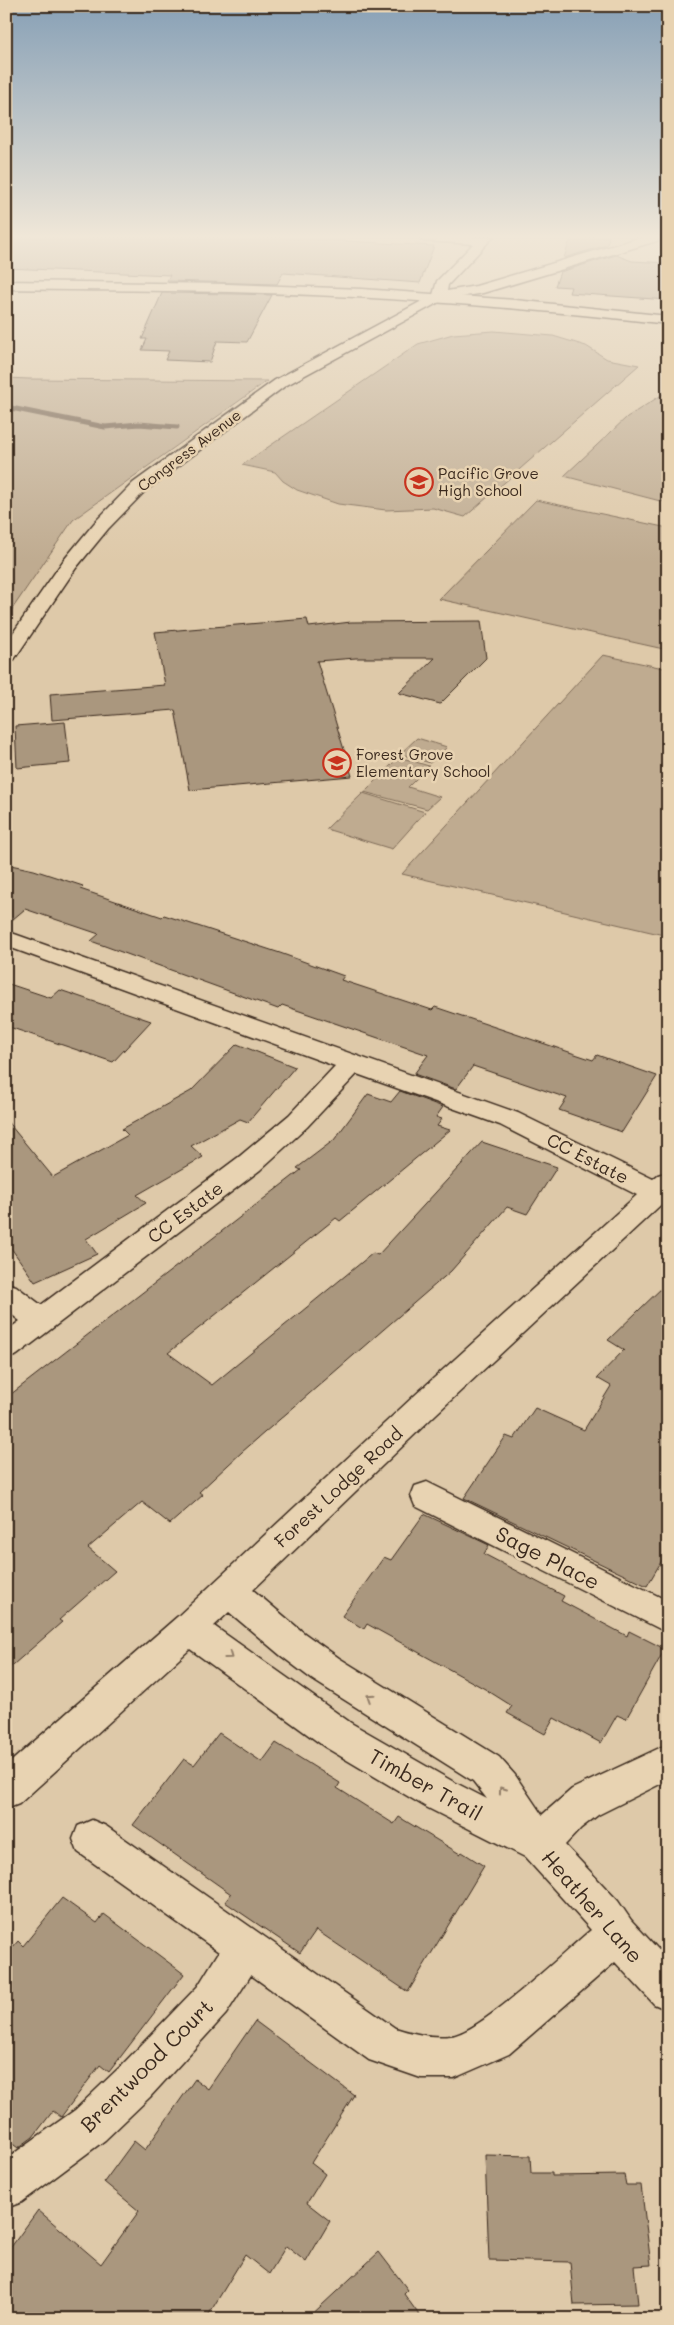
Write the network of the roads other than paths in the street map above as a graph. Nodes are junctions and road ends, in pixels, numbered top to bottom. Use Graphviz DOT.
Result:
graph roads {
  1 [pos="349,346"];
  2 [pos="6,658"];
  3 [pos="6,938"];
  4 [pos="352,1063"];
  5 [pos="661,1187"];
  6 [pos="6,1294"];
  7 [pos="41,1321"];
  8 [pos="6,1347"];
  9 [pos="427,1496"];
  10 [pos="228,1590"];
  11 [pos="668,1618"];
  12 [pos="189,1628"];
  13 [pos="668,1761"];
  14 [pos="6,1791"];
  15 [pos="92,1839"];
  16 [pos="539,1845"];
  17 [pos="617,1934"];
  18 [pos="246,1946"];
  19 [pos="668,1990"];
  20 [pos="6,2186"];
  1 -- 2 [label="street, Congress Avenue"];
  3 -- 4 [label="street, CC Estate"];
  4 -- 5 [label="street, CC Estate"];
  4 -- 7 [label="street, CC Estate"];
  5 -- 10 [label="street, Forest Lodge Road"];
  6 -- 7 [label="street"];
  7 -- 8 [label="street, CC Estate"];
  9 -- 11 [label="street, Sage Place"];
  10 -- 12 [label="street, Forest Lodge Road"];
  16 -- 10 [label="street, one-way"];
  12 -- 14 [label="street, Forest Lodge Road"];
  12 -- 16 [label="street, Timber Trail, one-way"];
  13 -- 16 [label="street"];
  15 -- 18 [label="street"];
  16 -- 17 [label="street, Heather Lane"];
  17 -- 18 [label="street"];
  17 -- 19 [label="street, Heather Lane"];
  18 -- 20 [label="street, Brentwood Court"];
}
